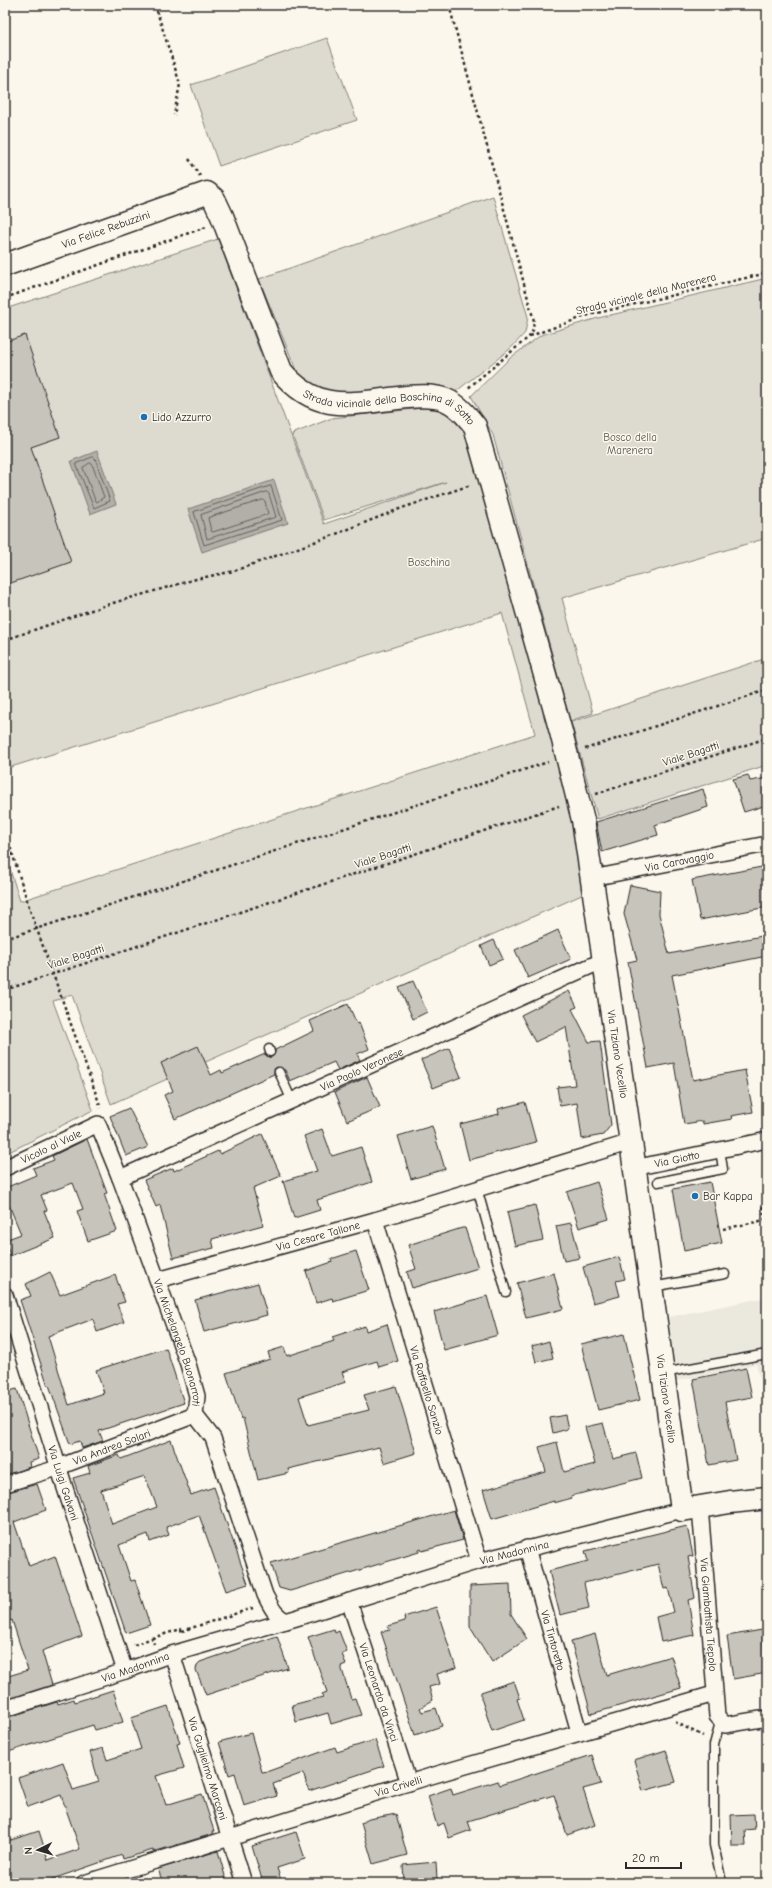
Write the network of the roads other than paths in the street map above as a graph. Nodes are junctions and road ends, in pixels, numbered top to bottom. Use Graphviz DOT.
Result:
graph roads {
  1 [pos="207,194"];
  2 [pos="5,265"];
  3 [pos="567,756"];
  4 [pos="767,844"];
  5 [pos="592,878"];
  6 [pos="604,960"];
  7 [pos="279,1072"];
  8 [pos="292,1101"];
  9 [pos="99,1117"];
  10 [pos="767,1140"];
  11 [pos="631,1142"];
  12 [pos="720,1150"];
  13 [pos="5,1168"];
  14 [pos="634,1168"];
  15 [pos="120,1178"];
  16 [pos="658,1182"];
  17 [pos="477,1188"];
  18 [pos="375,1220"];
  19 [pos="725,1274"];
  20 [pos="158,1280"];
  21 [pos="651,1288"];
  22 [pos="506,1292"];
  23 [pos="5,1295"];
  24 [pos="767,1354"];
  25 [pos="663,1373"];
  26 [pos="196,1415"];
  27 [pos="59,1466"];
  28 [pos="5,1484"];
  29 [pos="767,1498"];
  30 [pos="691,1509"];
  31 [pos="527,1548"];
  32 [pos="480,1561"];
  33 [pos="349,1601"];
  34 [pos="272,1610"];
  35 [pos="286,1621"];
  36 [pos="266,1627"];
  37 [pos="172,1654"];
  38 [pos="125,1671"];
  39 [pos="714,1694"];
  40 [pos="5,1709"];
  41 [pos="767,1718"];
  42 [pos="720,1722"];
  43 [pos="579,1732"];
  44 [pos="409,1783"];
  45 [pos="231,1837"];
  46 [pos="84,1883"];
  47 [pos="244,1883"];
  48 [pos="722,1883"];
  1 -- 2 [label="street, Via Felice Rebuzzini"];
  1 -- 3 [label="street, Strada vicinale della Boschina di Sotto"];
  3 -- 5 [label="street, Via Tiziano Vecellio"];
  4 -- 5 [label="street, Via Caravaggio"];
  5 -- 6 [label="street, Via Tiziano Vecellio"];
  6 -- 8 [label="street, Via Paolo Veronese"];
  6 -- 11 [label="street, Via Tiziano Vecellio"];
  7 -- 8 [label="lane"];
  8 -- 15 [label="street, Via Paolo Veronese"];
  9 -- 13 [label="street, Vicolo al Viale"];
  9 -- 15 [label="street, Via Michelangelo Buonarroti"];
  10 -- 12 [label="street, Via Giotto"];
  11 -- 14 [label="street, Via Tiziano Vecellio"];
  11 -- 17 [label="street, Via Cesare Tallone"];
  12 -- 14 [label="street, Via Giotto"];
  12 -- 16 [label="lane, Via Giotto"];
  14 -- 21 [label="street, Via Tiziano Vecellio"];
  15 -- 20 [label="street, Via Michelangelo Buonarroti"];
  17 -- 18 [label="street, Via Cesare Tallone"];
  17 -- 22 [label="lane"];
  18 -- 20 [label="street, Via Cesare Tallone"];
  18 -- 32 [label="street, Via Raffaello Sanzio"];
  19 -- 21 [label="lane"];
  20 -- 26 [label="street, Via Michelangelo Buonarroti"];
  21 -- 25 [label="street, Via Tiziano Vecellio"];
  23 -- 27 [label="street, Via Luigi Galvani"];
  24 -- 25 [label="lane"];
  25 -- 30 [label="street, Via Tiziano Vecellio"];
  26 -- 27 [label="street, Via Andrea Solari"];
  26 -- 34 [label="street, Via Michelangelo Buonarroti"];
  27 -- 28 [label="street, Via Andrea Solari"];
  27 -- 38 [label="street, Via Luigi Galvani"];
  29 -- 30 [label="street, Via Madonnina"];
  30 -- 31 [label="street, Via Madonnina"];
  30 -- 39 [label="street, Via Giambattista Tiepolo"];
  31 -- 32 [label="street, Via Madonnina"];
  31 -- 43 [label="street, Via Tintoretto"];
  32 -- 33 [label="street, Via Madonnina"];
  33 -- 35 [label="street, Via Madonnina"];
  33 -- 44 [label="street, Via Leonardo da Vinci"];
  34 -- 35 [label="street, Via Michelangelo Buonarroti"];
  34 -- 36 [label="street"];
  35 -- 36 [label="street, Via Madonnina"];
  36 -- 37 [label="street, Via Madonnina"];
  37 -- 38 [label="street, Via Madonnina"];
  37 -- 45 [label="street, Via Guglielmo Marconi"];
  38 -- 40 [label="street, Via Madonnina"];
  39 -- 42 [label="street, Via Giambattista Tiepolo"];
  39 -- 43 [label="street, Via Crivelli"];
  41 -- 42 [label="street"];
  42 -- 48 [label="lane"];
  43 -- 44 [label="street, Via Crivelli"];
  44 -- 45 [label="street, Via Crivelli"];
  45 -- 46 [label="street, Via Crivelli"];
  45 -- 47 [label="street, Via Guglielmo Marconi"];
}
